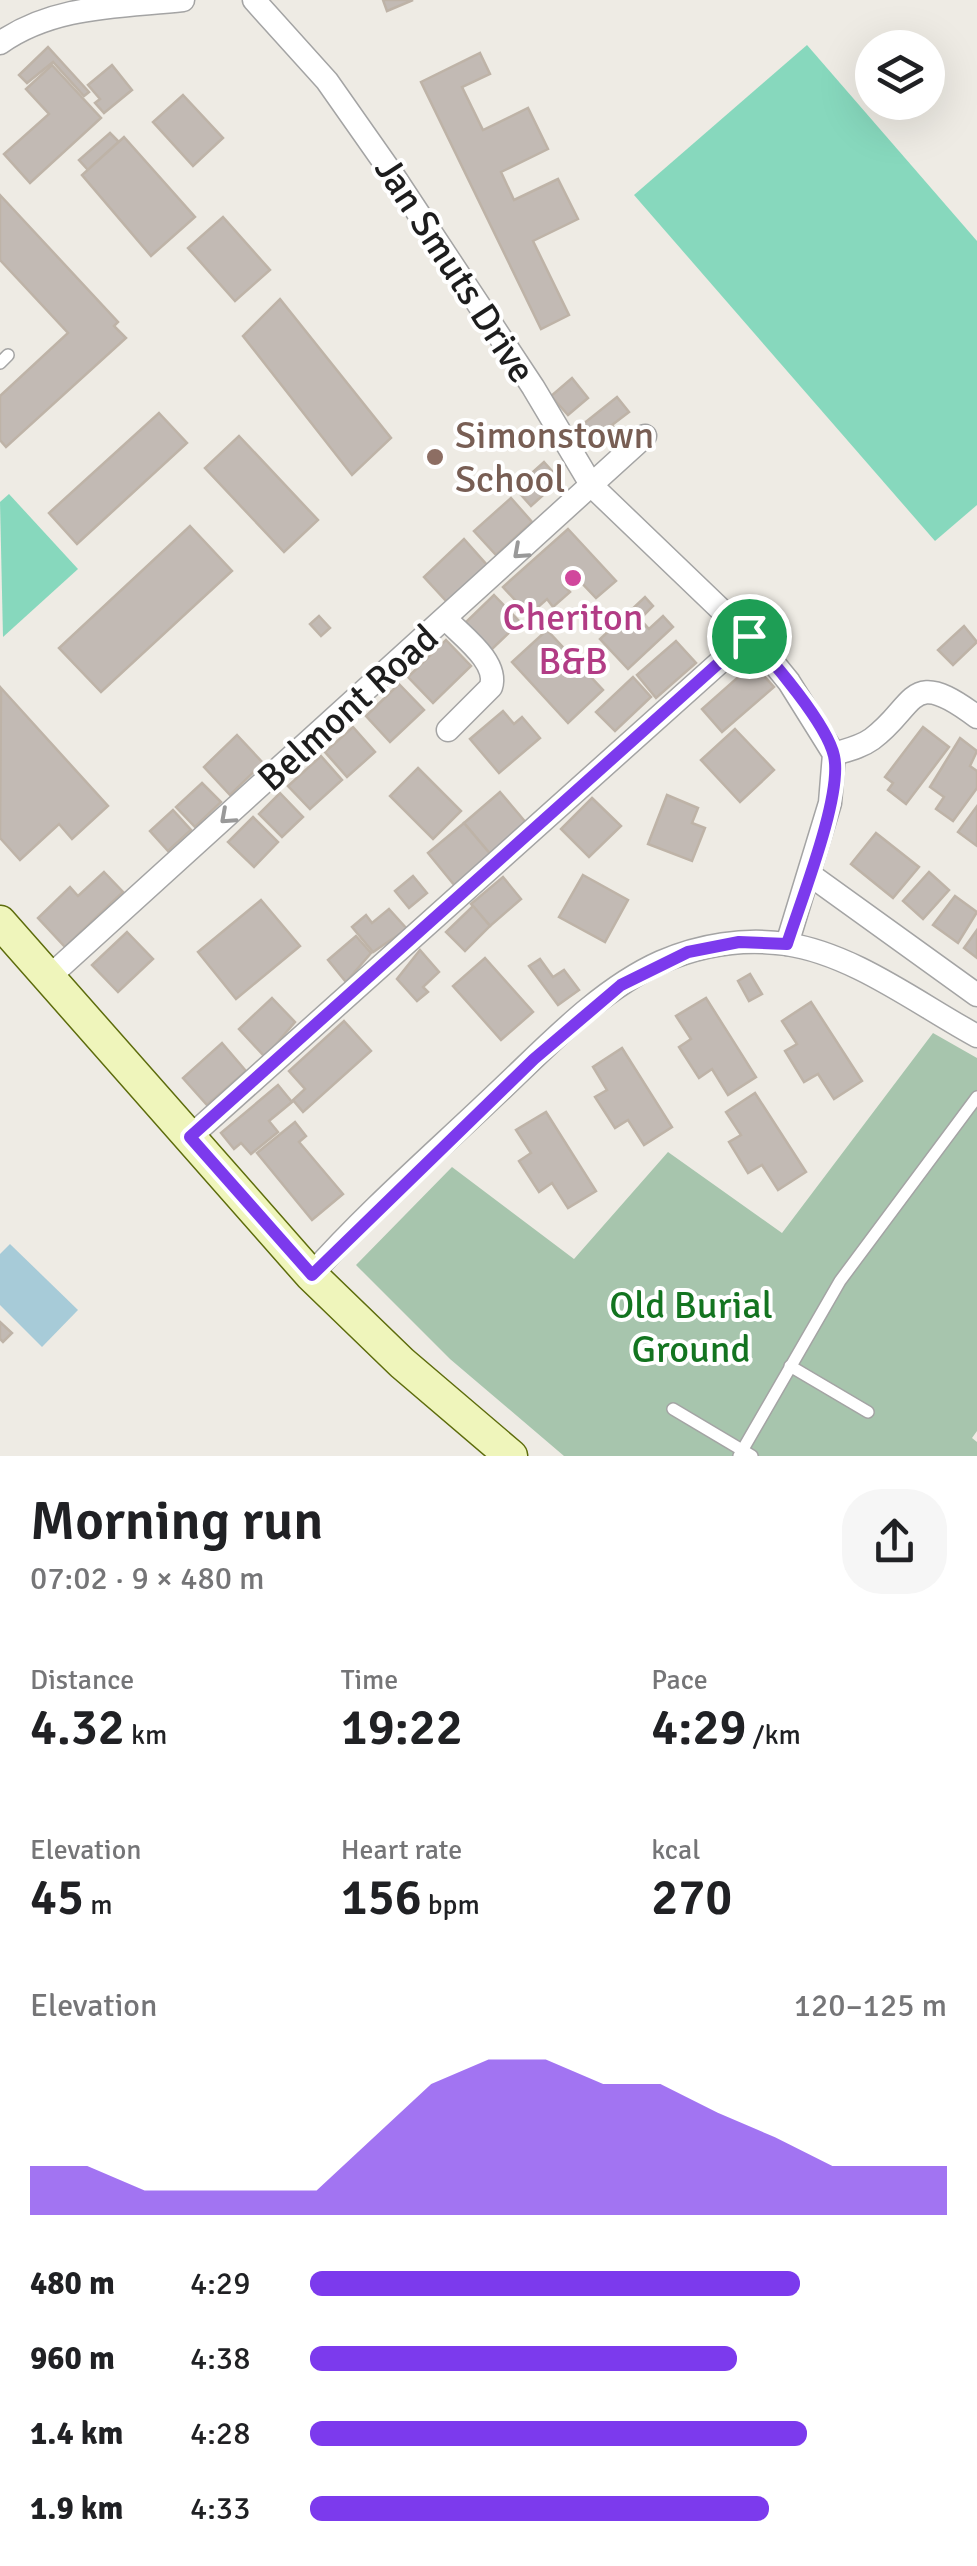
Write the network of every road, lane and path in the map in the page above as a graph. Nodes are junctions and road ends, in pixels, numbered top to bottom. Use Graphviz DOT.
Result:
graph roads {
  1 [pos="183,0"];
  2 [pos="254,0"];
  3 [pos="0,43"];
  4 [pos="645,436"];
  5 [pos="592,486"];
  6 [pos="446,618"];
  7 [pos="749,636"];
  8 [pos="977,717"];
  9 [pos="448,730"];
  10 [pos="834,754"];
  11 [pos="809,874"];
  12 [pos="0,922"];
  13 [pos="787,944"];
  14 [pos="49,978"];
  15 [pos="977,996"];
  16 [pos="977,1036"];
  17 [pos="977,1097"];
  18 [pos="190,1137"];
  19 [pos="312,1275"];
  20 [pos="790,1366"];
  21 [pos="673,1409"];
  22 [pos="868,1412"];
  23 [pos="744,1454"];
  24 [pos="511,1456"];
  1 -- 3 [label="street"];
  2 -- 5 [label="street, Jan Smuts Drive"];
  4 -- 5 [label="street, Belmont Road"];
  5 -- 6 [label="street, Belmont Road, one-way"];
  5 -- 7 [label="street, Jan Smuts Drive"];
  6 -- 9 [label="street"];
  6 -- 14 [label="street, Belmont Road, one-way"];
  7 -- 10 [label="street, Jan Smuts Drive"];
  7 -- 18 [label="street"];
  8 -- 10 [label="street"];
  10 -- 11 [label="street"];
  11 -- 13 [label="street"];
  11 -- 15 [label="street"];
  12 -- 14 [label="main road"];
  13 -- 16 [label="street"];
  13 -- 19 [label="street"];
  14 -- 18 [label="main road"];
  17 -- 20 [label="lane"];
  18 -- 19 [label="main road"];
  19 -- 24 [label="main road"];
  20 -- 22 [label="lane"];
  20 -- 23 [label="lane"];
  21 -- 23 [label="lane"];
}
